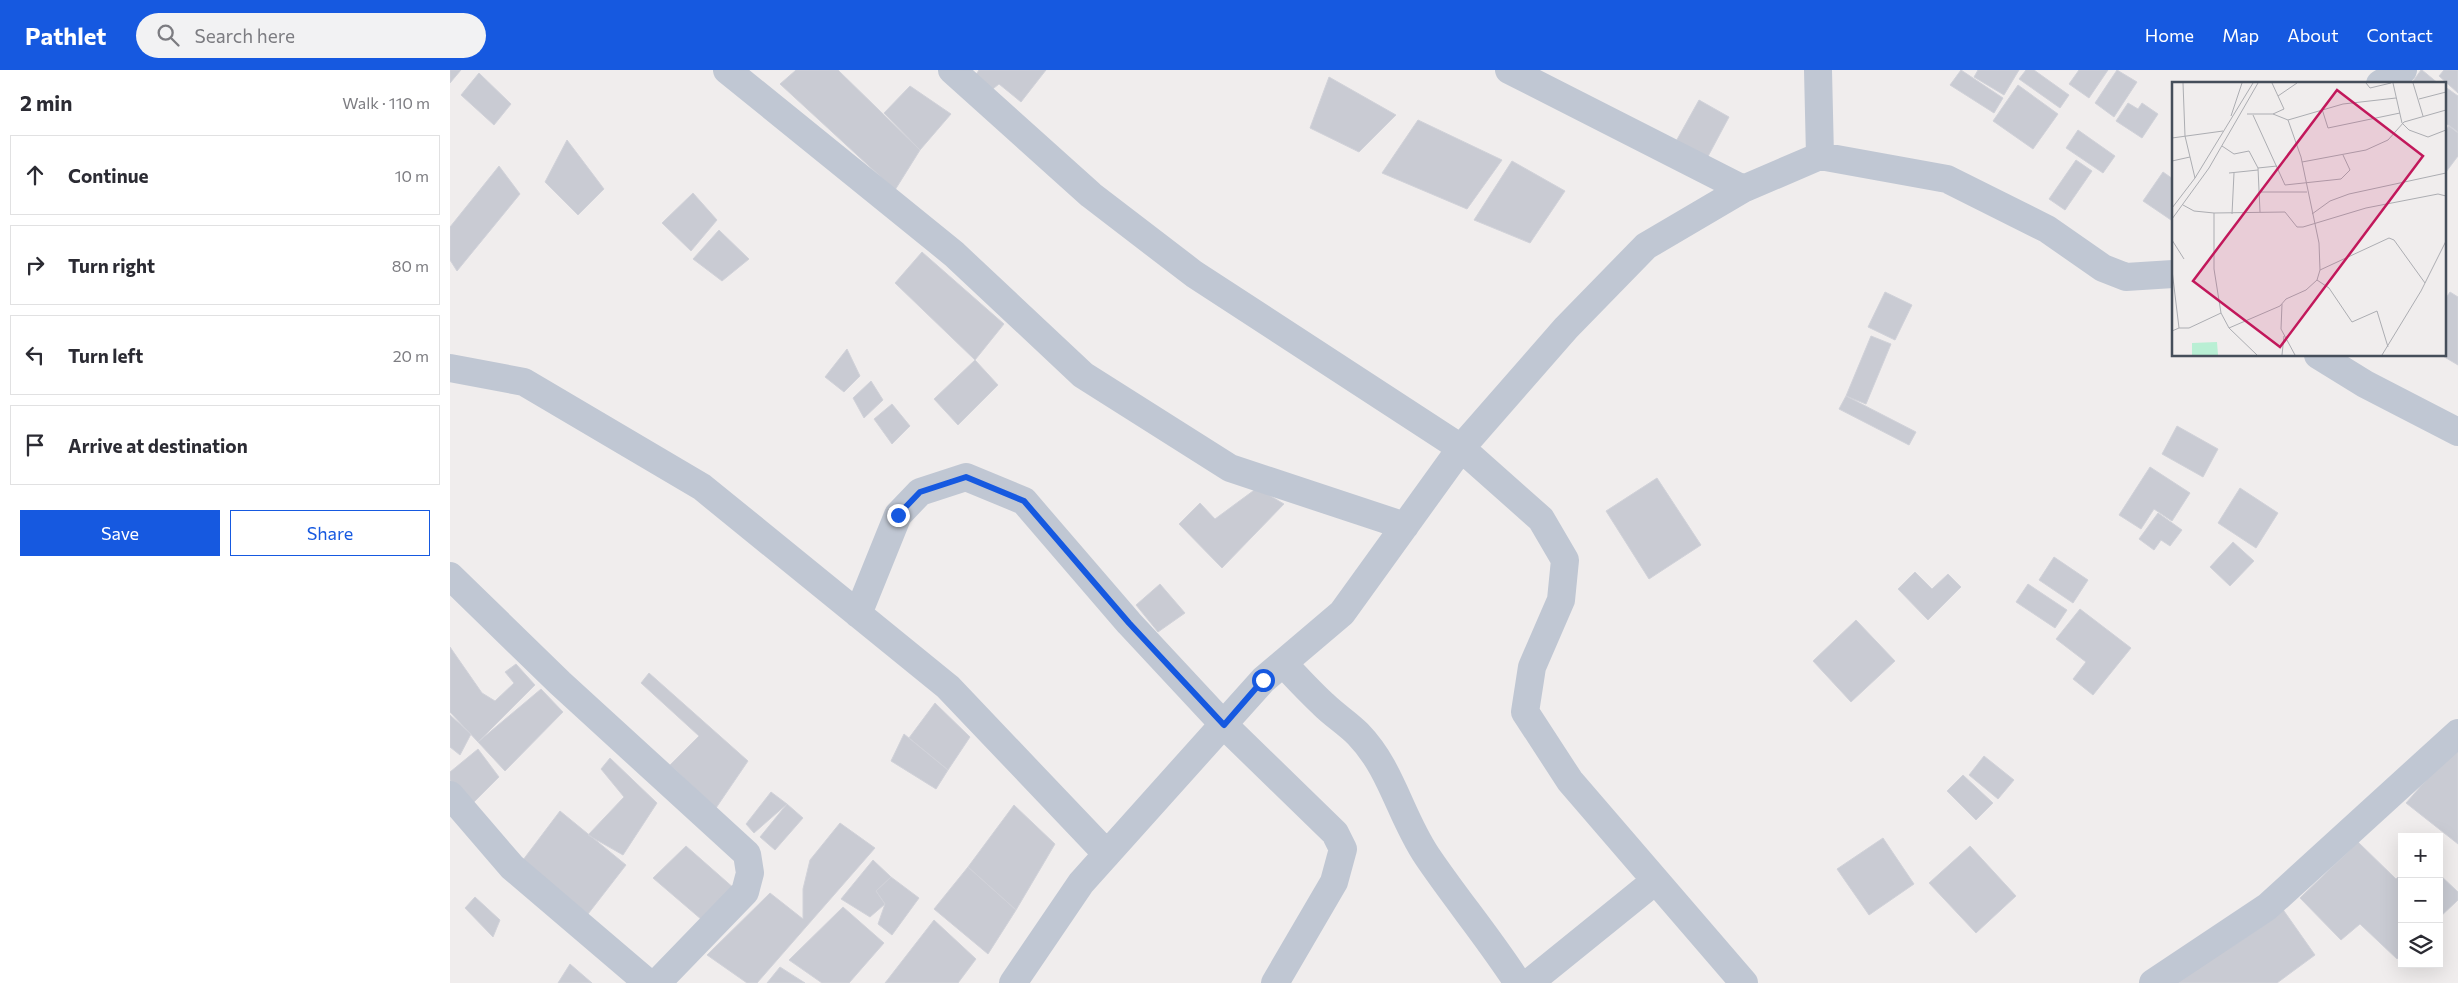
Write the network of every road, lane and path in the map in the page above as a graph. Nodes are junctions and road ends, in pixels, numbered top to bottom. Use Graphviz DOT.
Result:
graph roads {
  1 [pos="727,70"];
  2 [pos="952,70"];
  3 [pos="1509,70"];
  4 [pos="1818,70"];
  5 [pos="2378,70"];
  6 [pos="2403,70"];
  7 [pos="2372,82"];
  8 [pos="2383,82"];
  9 [pos="1820,156"];
  10 [pos="1743,188"];
  11 [pos="2169,269"];
  12 [pos="2320,356"];
  13 [pos="450,368"];
  14 [pos="2458,432"];
  15 [pos="1461,448"];
  16 [pos="1405,526"];
  17 [pos="450,576"];
  18 [pos="858,614"];
  19 [pos="1283,663"];
  20 [pos="1224,725"];
  21 [pos="2458,733"];
  22 [pos="450,795"];
  23 [pos="1107,854"];
  24 [pos="1656,881"];
  25 [pos="648,983"];
  26 [pos="657,983"];
  27 [pos="1013,983"];
  28 [pos="1275,983"];
  29 [pos="1518,983"];
  30 [pos="1529,983"];
  31 [pos="1744,983"];
  32 [pos="2153,983"];
  1 -- 16 [label="street"];
  2 -- 15 [label="street"];
  3 -- 10 [label="street"];
  4 -- 9 [label="street"];
  5 -- 7 [label="street"];
  6 -- 8 [label="street"];
  9 -- 10 [label="street"];
  9 -- 11 [label="street"];
  10 -- 15 [label="street"];
  12 -- 14 [label="street"];
  13 -- 18 [label="street"];
  15 -- 16 [label="street"];
  15 -- 24 [label="street"];
  16 -- 19 [label="street"];
  17 -- 26 [label="street"];
  18 -- 20 [label="street"];
  18 -- 23 [label="street"];
  19 -- 20 [label="street"];
  19 -- 29 [label="street"];
  20 -- 23 [label="street"];
  20 -- 28 [label="street"];
  21 -- 32 [label="street"];
  22 -- 25 [label="street"];
  23 -- 27 [label="street"];
  24 -- 30 [label="street"];
  24 -- 31 [label="street"];
}
